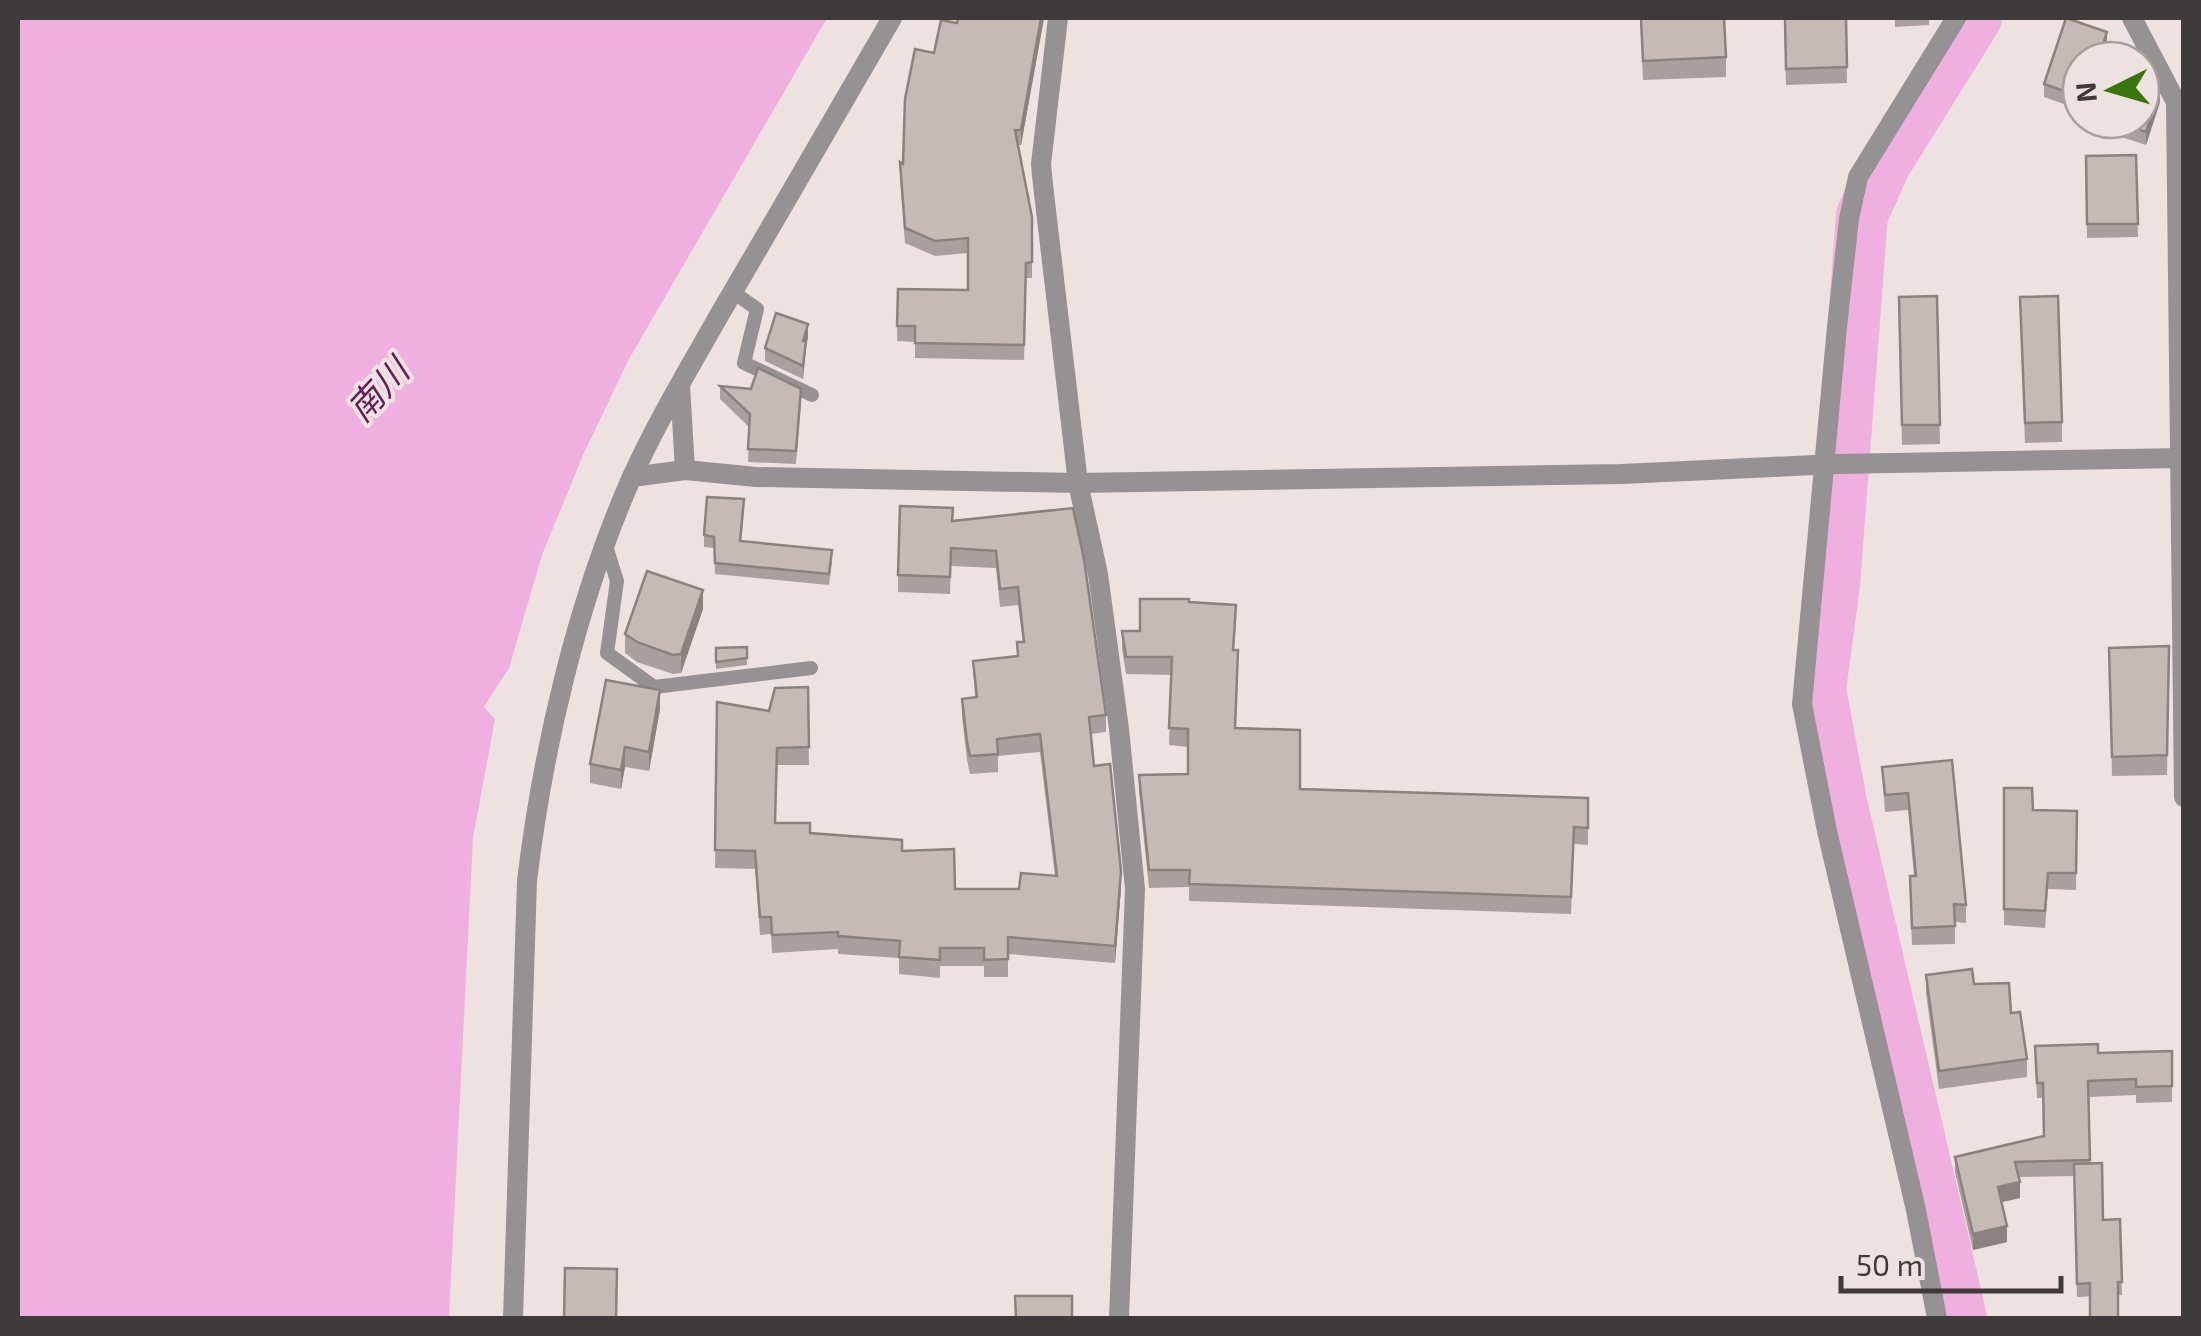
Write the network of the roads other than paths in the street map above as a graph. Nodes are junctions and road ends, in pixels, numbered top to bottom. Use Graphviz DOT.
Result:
graph roads {
  1 [pos="892,18"];
  2 [pos="1058,18"];
  3 [pos="1956,18"];
  4 [pos="2132,18"];
  5 [pos="733,292"];
  6 [pos="680,383"];
  7 [pos="812,394"];
  8 [pos="2182,458"];
  9 [pos="1839,465"];
  10 [pos="686,470"];
  11 [pos="632,477"];
  12 [pos="1078,483"];
  13 [pos="606,546"];
  14 [pos="810,668"];
  15 [pos="2184,797"];
  16 [pos="513,1318"];
  17 [pos="1119,1318"];
  18 [pos="1937,1318"];
  1 -- 5 [label="street"];
  2 -- 12 [label="street"];
  3 -- 9 [label="street"];
  4 -- 8 [label="street"];
  5 -- 6 [label="street"];
  5 -- 7 [label="lane"];
  6 -- 10 [label="street"];
  6 -- 11 [label="street"];
  8 -- 9 [label="street"];
  8 -- 15 [label="street"];
  9 -- 12 [label="street"];
  9 -- 18 [label="street"];
  10 -- 11 [label="street"];
  10 -- 12 [label="street"];
  11 -- 13 [label="street"];
  12 -- 17 [label="street"];
  13 -- 14 [label="lane"];
  13 -- 16 [label="street"];
}
